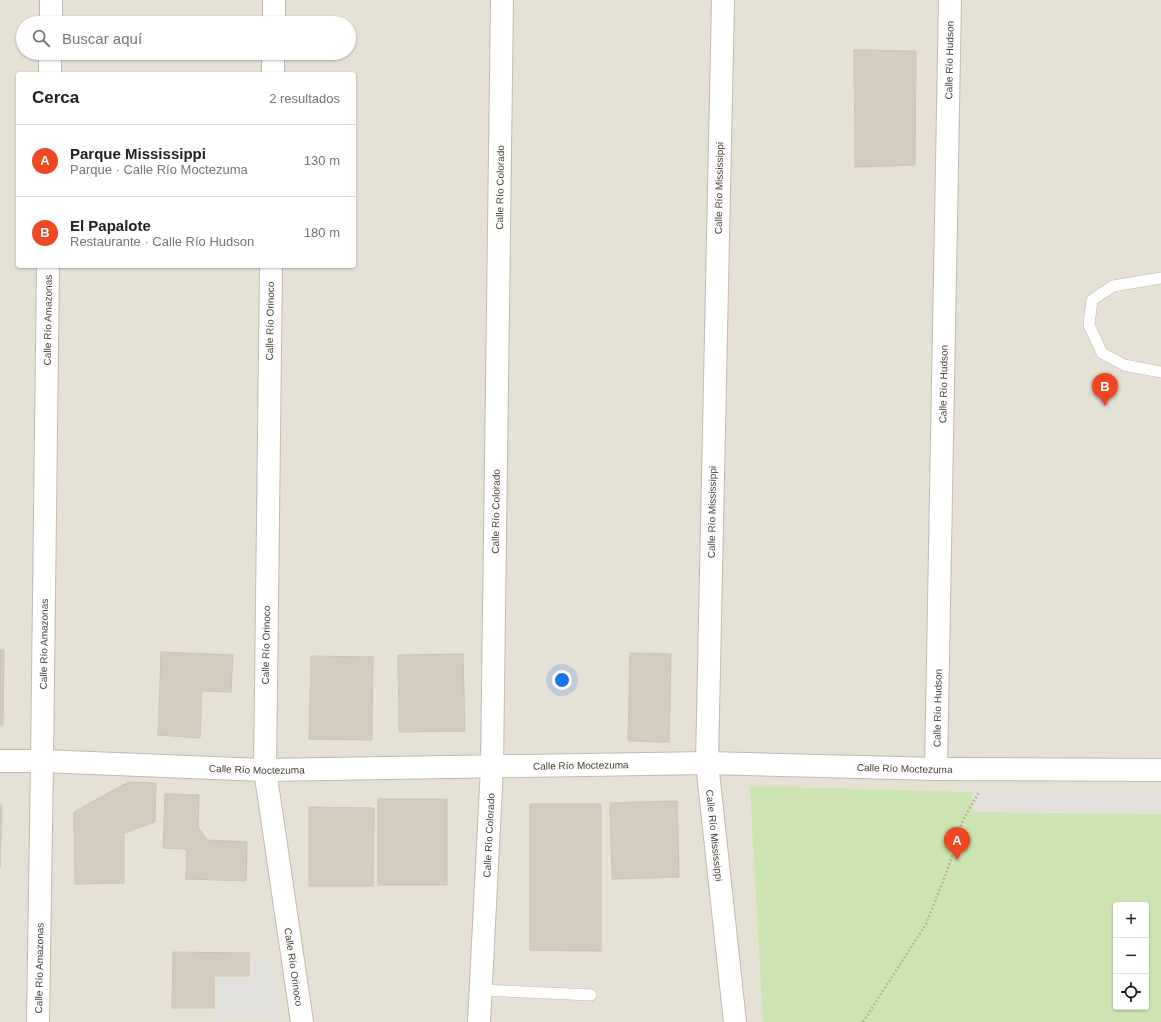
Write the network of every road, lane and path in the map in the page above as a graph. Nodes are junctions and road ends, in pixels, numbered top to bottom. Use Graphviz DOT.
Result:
graph roads {
  1 [pos="51,0"];
  2 [pos="274,0"];
  3 [pos="502,0"];
  4 [pos="723,0"];
  5 [pos="950,0"];
  6 [pos="51,16"];
  7 [pos="274,16"];
  8 [pos="50,60"];
  9 [pos="273,60"];
  10 [pos="50,72"];
  11 [pos="273,72"];
  12 [pos="48,268"];
  13 [pos="271,268"];
  14 [pos="1161,278"];
  15 [pos="1161,372"];
  16 [pos="0,761"];
  17 [pos="42,761"];
  18 [pos="707,762"];
  19 [pos="492,767"];
  20 [pos="936,769"];
  21 [pos="992,769"];
  22 [pos="265,770"];
  23 [pos="1161,770"];
  24 [pos="481,990"];
  25 [pos="591,995"];
  26 [pos="38,1022"];
  27 [pos="302,1022"];
  28 [pos="479,1022"];
  29 [pos="735,1022"];
  30 [pos="863,1022"];
  1 -- 6 [label="street"];
  2 -- 7 [label="street"];
  3 -- 19 [label="street, Calle Río Colorado"];
  4 -- 18 [label="street, Calle Río Mississippi"];
  5 -- 20 [label="street, Calle Río Hudson"];
  8 -- 10 [label="street"];
  9 -- 11 [label="street"];
  12 -- 17 [label="street, Calle Río Amazonas"];
  13 -- 22 [label="street, Calle Río Orinoco"];
  14 -- 15 [label="lane"];
  16 -- 17 [label="street, Calle Río Moctezuma"];
  17 -- 22 [label="street, Calle Río Moctezuma"];
  17 -- 26 [label="street, Calle Río Amazonas"];
  18 -- 19 [label="street, Calle Río Moctezuma"];
  18 -- 20 [label="street, Calle Río Moctezuma"];
  18 -- 29 [label="street, Calle Río Mississippi"];
  19 -- 22 [label="street, Calle Río Moctezuma"];
  19 -- 24 [label="street, Calle Río Colorado"];
  20 -- 21 [label="street, Calle Río Moctezuma"];
  21 -- 23 [label="street, Calle Río Moctezuma"];
  21 -- 30 [label="path"];
  22 -- 27 [label="street, Calle Río Orinoco"];
  24 -- 25 [label="lane"];
  24 -- 28 [label="street, Calle Río Colorado"];
}
